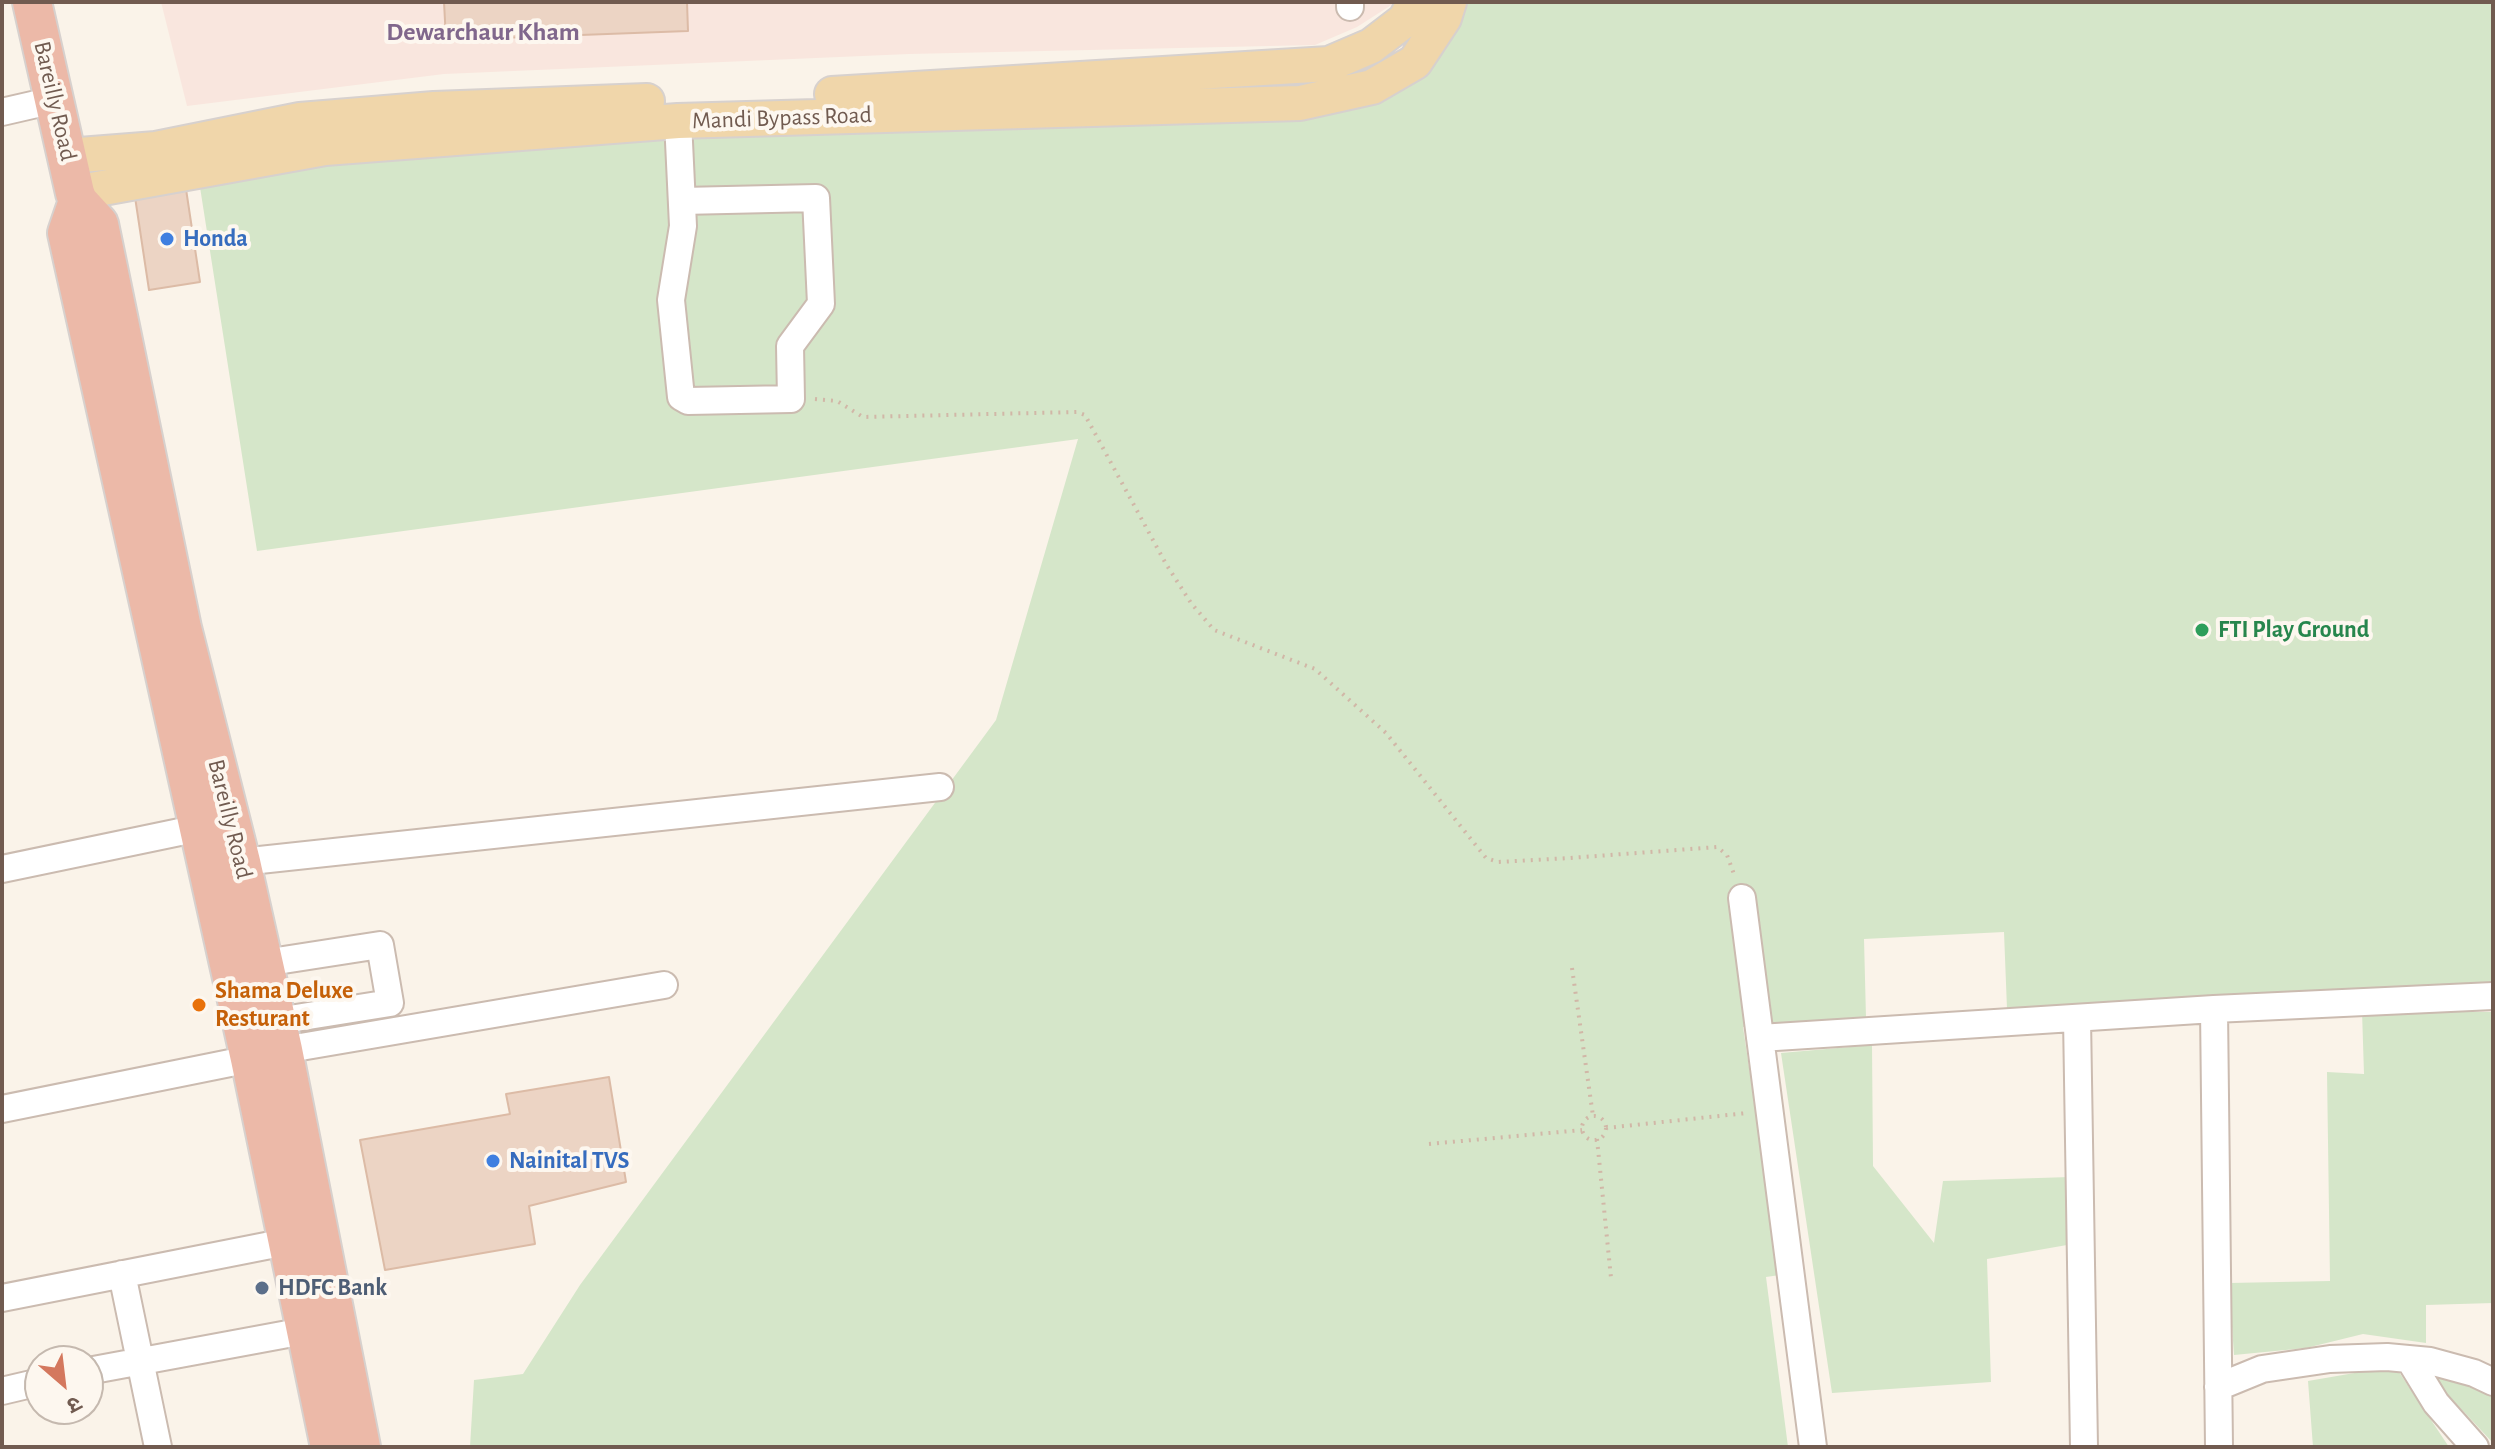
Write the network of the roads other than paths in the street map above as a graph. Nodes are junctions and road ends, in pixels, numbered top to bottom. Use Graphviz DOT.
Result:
graph roads {
  1 [pos="32,2"];
  2 [pos="1415,2"];
  3 [pos="1449,2"];
  4 [pos="54,100"];
  5 [pos="2,112"];
  6 [pos="678,121"];
  7 [pos="73,183"];
  8 [pos="682,201"];
  9 [pos="940,787"];
  10 [pos="199,828"];
  11 [pos="241,862"];
  12 [pos="2,869"];
  13 [pos="1742,898"];
  14 [pos="264,963"];
  15 [pos="664,985"];
  16 [pos="2493,996"];
  17 [pos="2214,1009"];
  18 [pos="2077,1018"];
  19 [pos="1760,1038"];
  20 [pos="270,1043"];
  21 [pos="2,1109"];
  22 [pos="286,1242"];
  23 [pos="122,1274"];
  24 [pos="2,1298"];
  25 [pos="321,1328"];
  26 [pos="2409,1359"];
  27 [pos="140,1360"];
  28 [pos="104,1368"];
  29 [pos="2493,1382"];
  30 [pos="24,1386"];
  31 [pos="2218,1387"];
  32 [pos="2,1391"];
  33 [pos="158,1447"];
  34 [pos="330,1447"];
  35 [pos="361,1447"];
  36 [pos="1813,1447"];
  37 [pos="2084,1447"];
  38 [pos="2219,1447"];
  39 [pos="2475,1447"];
  1 -- 4 [label="highway, Bareilly Road"];
  2 -- 7 [label="main road, Mandi Bypass Road"];
  3 -- 6 [label="main road, Mandi Bypass Road"];
  4 -- 5 [label="street"];
  4 -- 7 [label="highway, Bareilly Road"];
  6 -- 7 [label="main road, Mandi Bypass Road"];
  6 -- 8 [label="street"];
  7 -- 10 [label="highway, Bareilly Road"];
  7 -- 11 [label="highway, Bareilly Road"];
  8 -- 8 [label="street"];
  9 -- 11 [label="street"];
  10 -- 12 [label="street"];
  10 -- 20 [label="highway, Bareilly Road"];
  11 -- 14 [label="highway, Bareilly Road"];
  13 -- 19 [label="street"];
  14 -- 20 [label="highway, Bareilly Road"];
  14 -- 20 [label="street"];
  15 -- 20 [label="street"];
  16 -- 17 [label="street"];
  17 -- 18 [label="street"];
  17 -- 31 [label="street"];
  18 -- 19 [label="street"];
  18 -- 37 [label="street"];
  19 -- 36 [label="street"];
  20 -- 21 [label="street"];
  20 -- 22 [label="highway, Bareilly Road"];
  20 -- 25 [label="highway, Bareilly Road"];
  22 -- 23 [label="street"];
  22 -- 25 [label="highway, Bareilly Road"];
  23 -- 24 [label="street"];
  23 -- 27 [label="street"];
  25 -- 27 [label="street"];
  25 -- 34 [label="highway, Bareilly Road"];
  25 -- 35 [label="highway, Bareilly Road"];
  26 -- 29 [label="street"];
  26 -- 31 [label="street"];
  26 -- 39 [label="street"];
  27 -- 28 [label="street"];
  27 -- 33 [label="street"];
  30 -- 32 [label="street"];
  31 -- 38 [label="street"];
}
